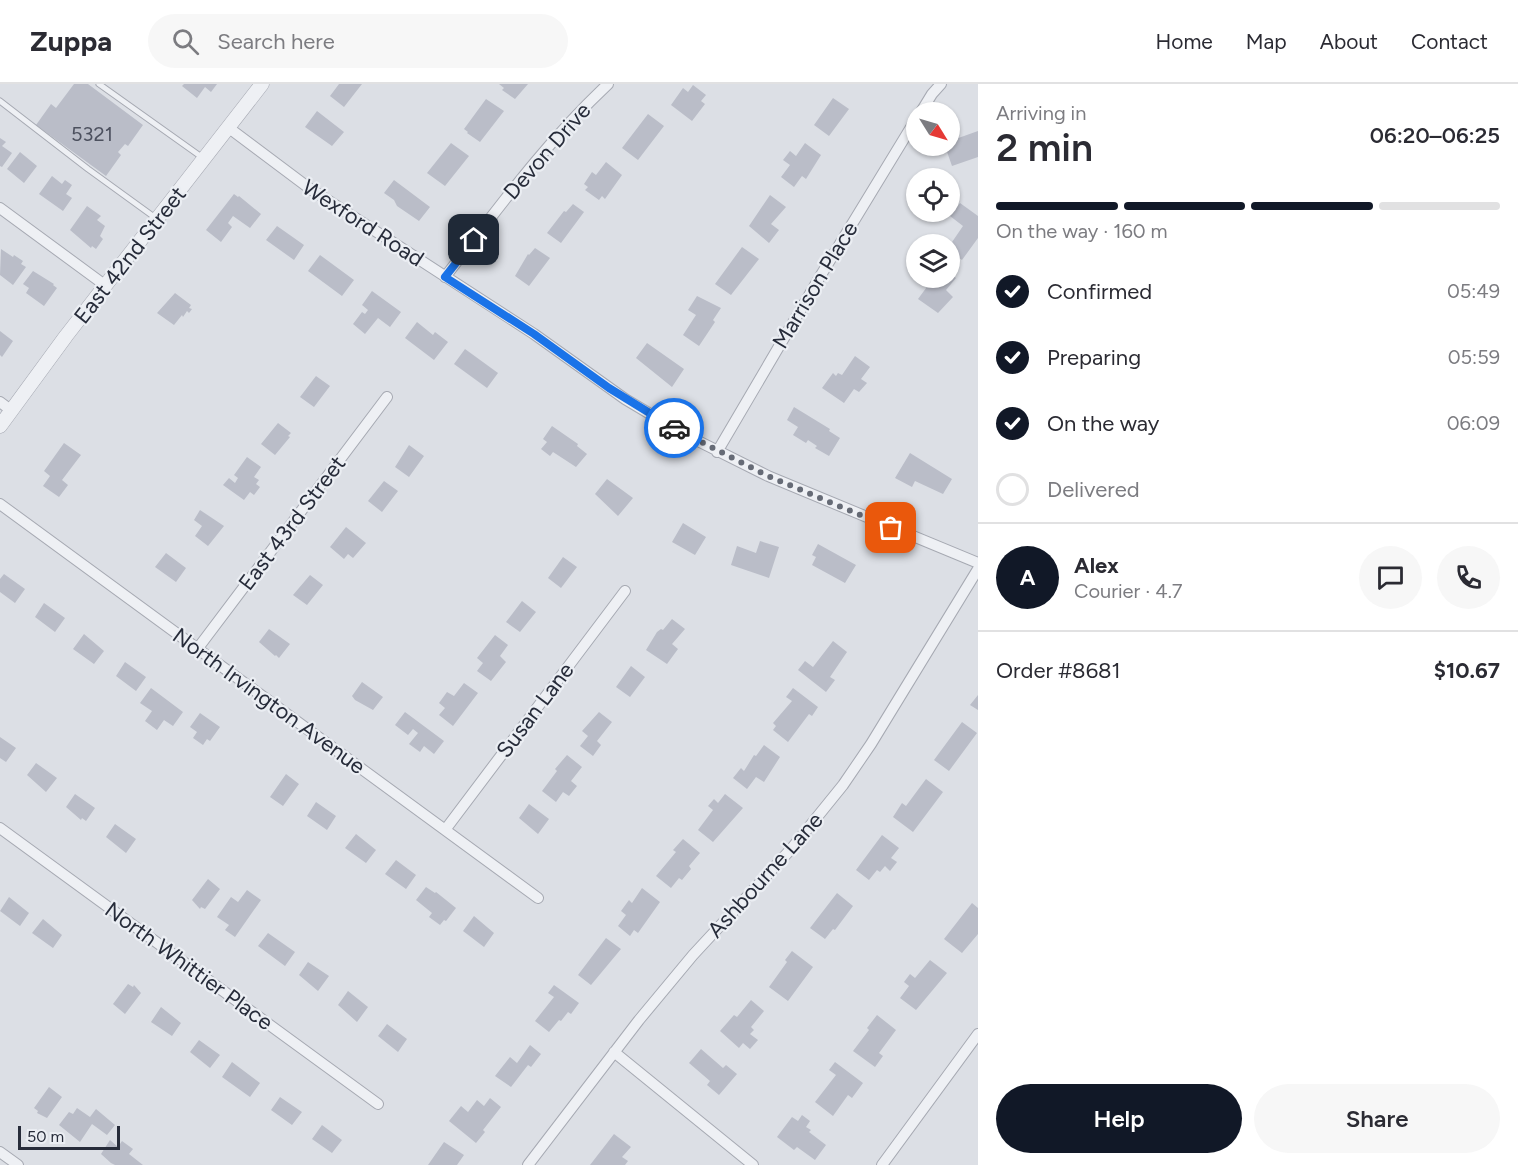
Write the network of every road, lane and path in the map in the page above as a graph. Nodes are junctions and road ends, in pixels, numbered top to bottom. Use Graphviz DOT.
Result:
graph roads {
  1 [pos="99,84"];
  2 [pos="262,84"];
  3 [pos="608,84"];
  4 [pos="941,84"];
  5 [pos="0,101"];
  6 [pos="927,102"];
  7 [pos="229,128"];
  8 [pos="906,135"];
  9 [pos="204,159"];
  10 [pos="0,208"];
  11 [pos="158,220"];
  12 [pos="445,277"];
  13 [pos="106,286"];
  14 [pos="387,397"];
  15 [pos="0,402"];
  16 [pos="12,411"];
  17 [pos="0,426"];
  18 [pos="717,452"];
  19 [pos="0,504"];
  20 [pos="978,563"];
  21 [pos="978,569"];
  22 [pos="625,591"];
  23 [pos="198,648"];
  24 [pos="0,828"];
  25 [pos="445,830"];
  26 [pos="538,898"];
  27 [pos="978,1035"];
  28 [pos="614,1052"];
  29 [pos="378,1104"];
  30 [pos="0,1152"];
  31 [pos="18,1165"];
  32 [pos="528,1165"];
  33 [pos="753,1165"];
  34 [pos="882,1165"];
  1 -- 9 [label="lane"];
  2 -- 7 [label="street, East 42nd Street"];
  3 -- 12 [label="street, Devon Drive"];
  4 -- 6 [label="street"];
  5 -- 11 [label="lane"];
  7 -- 9 [label="street, East 42nd Street"];
  7 -- 12 [label="street, Wexford Road"];
  8 -- 18 [label="street, Marrison Place"];
  9 -- 11 [label="street, East 42nd Street"];
  10 -- 13 [label="street"];
  11 -- 13 [label="street, East 42nd Street"];
  12 -- 18 [label="street, Wexford Road"];
  13 -- 16 [label="street, East 42nd Street"];
  14 -- 23 [label="street, East 43rd Street"];
  15 -- 16 [label="street"];
  16 -- 17 [label="street, East 42nd Street"];
  18 -- 20 [label="street, Wexford Road"];
  19 -- 23 [label="street, North Irvington Avenue"];
  21 -- 28 [label="street, Ashbourne Lane"];
  22 -- 25 [label="street, Susan Lane"];
  23 -- 25 [label="street, North Irvington Avenue"];
  24 -- 29 [label="street, North Whittier Place"];
  25 -- 26 [label="street, North Irvington Avenue"];
  27 -- 34 [label="street"];
  28 -- 32 [label="street, Ashbourne Lane"];
  28 -- 33 [label="street"];
  30 -- 31 [label="street"];
}
